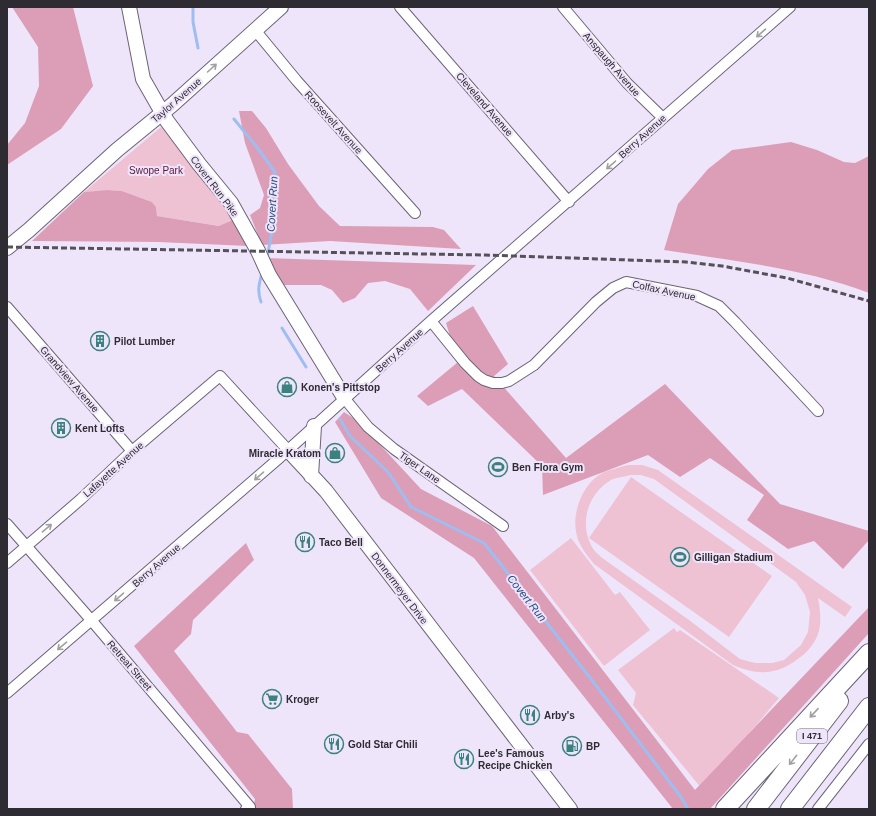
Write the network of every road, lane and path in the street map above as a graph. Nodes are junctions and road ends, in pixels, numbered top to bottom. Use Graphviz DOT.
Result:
graph roads {
  1 [pos="129,7"];
  2 [pos="281,7"];
  3 [pos="400,7"];
  4 [pos="563,7"];
  5 [pos="790,7"];
  6 [pos="255,30"];
  7 [pos="162,113"];
  8 [pos="663,118"];
  9 [pos="569,202"];
  10 [pos="415,213"];
  11 [pos="7,248"];
  12 [pos="7,307"];
  13 [pos="431,322"];
  14 [pos="220,376"];
  15 [pos="344,399"];
  16 [pos="818,411"];
  17 [pos="314,426"];
  18 [pos="288,450"];
  19 [pos="132,451"];
  20 [pos="311,476"];
  21 [pos="7,524"];
  22 [pos="503,526"];
  23 [pos="26,546"];
  24 [pos="7,563"];
  25 [pos="92,621"];
  26 [pos="869,653"];
  27 [pos="869,663"];
  28 [pos="7,693"];
  29 [pos="869,707"];
  30 [pos="869,744"];
  31 [pos="248,808"];
  32 [pos="570,809"];
  33 [pos="725,809"];
  34 [pos="756,809"];
  35 [pos="790,809"];
  36 [pos="818,809"];
  1 -- 7 [label="street, Covert Run Pike"];
  2 -- 6 [label="street, Taylor Avenue"];
  3 -- 9 [label="street, Cleveland Avenue"];
  4 -- 8 [label="street, Anspaugh Avenue"];
  5 -- 8 [label="street, Berry Avenue, one-way"];
  7 -- 6 [label="street, Taylor Avenue, one-way"];
  6 -- 10 [label="street, Roosevelt Avenue"];
  7 -- 11 [label="street, Taylor Avenue"];
  7 -- 15 [label="street, Covert Run Pike"];
  8 -- 9 [label="street, Berry Avenue, one-way"];
  9 -- 13 [label="street, Berry Avenue"];
  12 -- 19 [label="street, Grandview Avenue"];
  13 -- 15 [label="street, Berry Avenue"];
  13 -- 16 [label="street, Colfax Avenue"];
  14 -- 18 [label="street, Donnermeyer Drive"];
  14 -- 19 [label="street, Lafayette Avenue"];
  15 -- 17 [label="street, Berry Avenue"];
  15 -- 22 [label="street, Tiger Lane"];
  17 -- 18 [label="street, Berry Avenue"];
  17 -- 20 [label="street"];
  18 -- 20 [label="street, Donnermeyer Drive"];
  18 -- 25 [label="street, Berry Avenue, one-way"];
  23 -- 19 [label="street, Lafayette Avenue, one-way"];
  20 -- 32 [label="street, Donnermeyer Drive"];
  21 -- 23 [label="street, Retreat Street"];
  23 -- 24 [label="street, Lafayette Avenue"];
  23 -- 25 [label="street, Retreat Street"];
  25 -- 28 [label="street, Berry Avenue, one-way"];
  25 -- 31 [label="street, Retreat Street"];
  26 -- 33 [label="highway, one-way"];
  27 -- 34 [label="highway, I 471, one-way"];
  29 -- 35 [label="highway, I 471"];
  30 -- 36 [label="street"];
}
